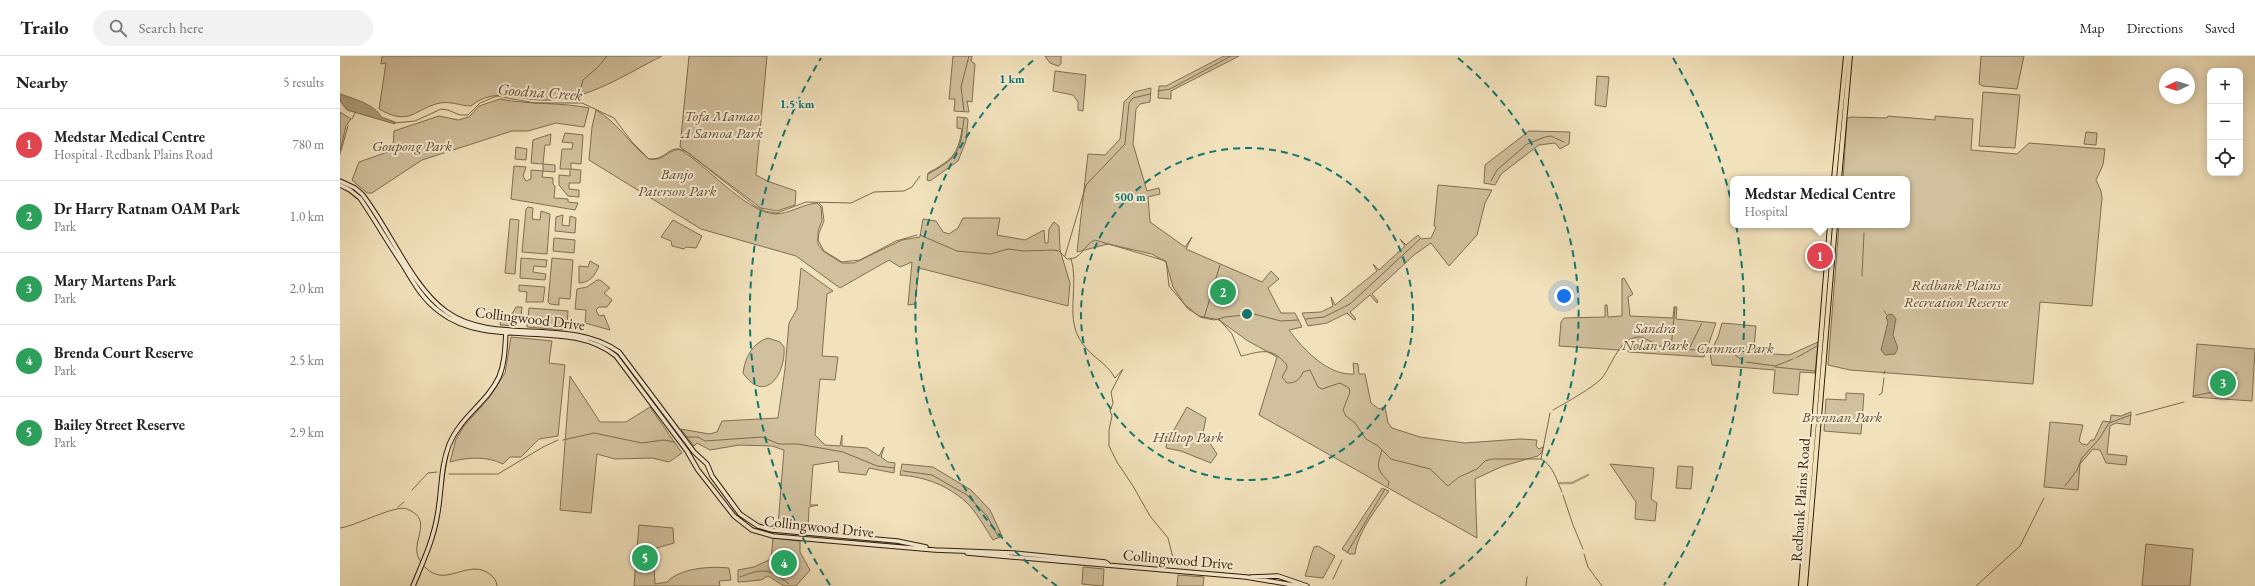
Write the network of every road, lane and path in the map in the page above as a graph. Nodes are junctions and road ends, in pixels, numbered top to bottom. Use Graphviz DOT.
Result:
graph roads {
  1 [pos="1850,56"];
  2 [pos="1845,57"];
  3 [pos="1834,176"];
  4 [pos="1838,176"];
  5 [pos="340,181"];
  6 [pos="340,185"];
  7 [pos="1830,228"];
  8 [pos="1835,228"];
  9 [pos="507,331"];
  10 [pos="499,332"];
  11 [pos="505,346"];
  12 [pos="702,461"];
  13 [pos="697,466"];
  14 [pos="708,469"];
  15 [pos="702,473"];
  16 [pos="935,550"];
  17 [pos="1246,577"];
  18 [pos="413,586"];
  19 [pos="1299,586"];
  20 [pos="1307,586"];
  21 [pos="1801,586"];
  22 [pos="1805,586"];
  1 -- 4 [label="main road"];
  2 -- 3 [label="main road"];
  5 -- 9 [label="main road, Collingwood Drive"];
  6 -- 10 [label="main road, Collingwood Drive"];
  7 -- 21 [label="main road, Redbank Plains Road"];
  8 -- 22 [label="main road, Redbank Plains Road"];
  9 -- 10 [label="main road, Collingwood Drive"];
  9 -- 11 [label="main road"];
  9 -- 12 [label="main road, Collingwood Drive"];
  9 -- 13 [label="main road, Collingwood Drive"];
  10 -- 11 [label="main road"];
  11 -- 18 [label="main road"];
  12 -- 13 [label="main road"];
  12 -- 14 [label="main road, Collingwood Drive"];
  13 -- 15 [label="main road, Collingwood Drive"];
  14 -- 15 [label="main road"];
  14 -- 16 [label="main road, Collingwood Drive"];
  15 -- 16 [label="main road, Collingwood Drive"];
  16 -- 17 [label="main road, Collingwood Drive"];
  17 -- 19 [label="main road, Collingwood Drive"];
  17 -- 20 [label="main road, Collingwood Drive"];
}
